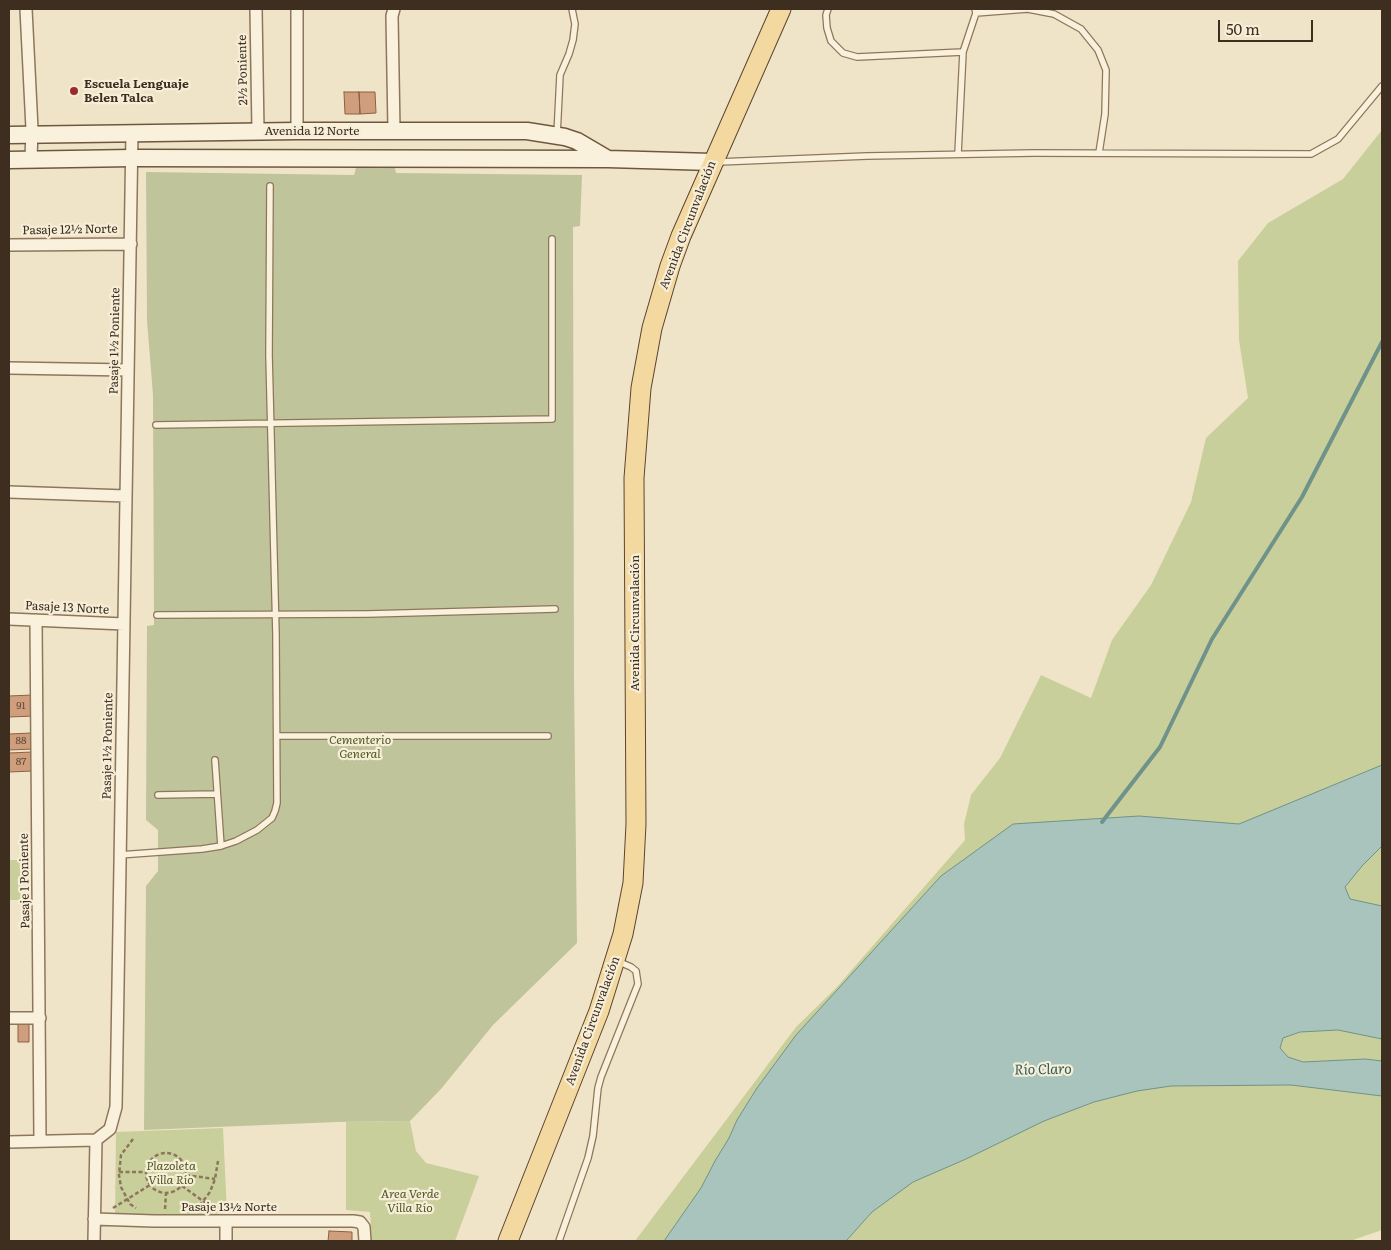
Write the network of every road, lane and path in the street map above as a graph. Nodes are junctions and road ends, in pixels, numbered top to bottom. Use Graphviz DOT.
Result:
graph roads {
  1 [pos="26,9"];
  2 [pos="256,9"];
  3 [pos="297,9"];
  4 [pos="394,9"];
  5 [pos="572,9"];
  6 [pos="781,9"];
  7 [pos="828,9"];
  8 [pos="1027,9"];
  9 [pos="975,11"];
  10 [pos="963,52"];
  11 [pos="1382,86"];
  12 [pos="394,130"];
  13 [pos="443,130"];
  14 [pos="258,131"];
  15 [pos="297,131"];
  16 [pos="132,133"];
  17 [pos="32,134"];
  18 [pos="9,135"];
  19 [pos="557,135"];
  20 [pos="1098,153"];
  21 [pos="958,154"];
  22 [pos="132,158"];
  23 [pos="442,158"];
  24 [pos="32,159"];
  25 [pos="608,159"];
  26 [pos="9,160"];
  27 [pos="712,162"];
  28 [pos="270,186"];
  29 [pos="552,239"];
  30 [pos="132,244"];
  31 [pos="9,245"];
  32 [pos="9,368"];
  33 [pos="128,370"];
  34 [pos="271,423"];
  35 [pos="156,425"];
  36 [pos="9,492"];
  37 [pos="126,496"];
  38 [pos="555,610"];
  39 [pos="276,614"];
  40 [pos="158,615"];
  41 [pos="9,619"];
  42 [pos="36,620"];
  43 [pos="124,624"];
  44 [pos="277,736"];
  45 [pos="548,736"];
  46 [pos="215,760"];
  47 [pos="217,794"];
  48 [pos="158,795"];
  49 [pos="221,846"];
  50 [pos="119,855"];
  51 [pos="616,960"];
  52 [pos="9,1018"];
  53 [pos="40,1018"];
  54 [pos="133,1139"];
  55 [pos="96,1140"];
  56 [pos="40,1141"];
  57 [pos="9,1142"];
  58 [pos="218,1161"];
  59 [pos="119,1172"];
  60 [pos="145,1172"];
  61 [pos="186,1175"];
  62 [pos="216,1179"];
  63 [pos="150,1185"];
  64 [pos="181,1186"];
  65 [pos="128,1199"];
  66 [pos="204,1201"];
  67 [pos="137,1208"];
  68 [pos="192,1210"];
  69 [pos="94,1220"];
  70 [pos="226,1221"];
  71 [pos="94,1241"];
  72 [pos="226,1241"];
  73 [pos="365,1241"];
  74 [pos="508,1241"];
  75 [pos="559,1241"];
  1 -- 17 [label="street"];
  2 -- 14 [label="street, 2½ Poniente"];
  3 -- 15 [label="street"];
  4 -- 12 [label="street"];
  5 -- 19 [label="lane"];
  6 -- 27 [label="main road, Avenida Circunvalación"];
  7 -- 10 [label="lane"];
  8 -- 9 [label="lane"];
  8 -- 20 [label="lane"];
  9 -- 10 [label="lane"];
  10 -- 21 [label="lane"];
  11 -- 20 [label="lane"];
  12 -- 13 [label="main road, Avenida 12 Norte"];
  12 -- 15 [label="main road, Avenida 12 Norte"];
  13 -- 19 [label="main road, Avenida 12 Norte"];
  13 -- 23 [label="main road"];
  14 -- 15 [label="main road, Avenida 12 Norte"];
  14 -- 16 [label="main road, Avenida 12 Norte"];
  16 -- 17 [label="main road, Avenida 12 Norte"];
  16 -- 22 [label="street, Pasaje 1½ Poniente"];
  17 -- 18 [label="main road, Avenida 12 Norte"];
  17 -- 24 [label="street"];
  19 -- 25 [label="main road, Avenida 12 Norte"];
  20 -- 21 [label="lane"];
  21 -- 27 [label="lane"];
  22 -- 23 [label="main road, Avenida 12 Norte"];
  22 -- 24 [label="main road, Avenida 12 Norte"];
  22 -- 30 [label="street, Pasaje 1½ Poniente"];
  23 -- 25 [label="main road, Avenida 12 Norte"];
  24 -- 26 [label="main road, Avenida 12 Norte"];
  25 -- 27 [label="main road, Avenida 12 Norte"];
  27 -- 51 [label="main road, Avenida Circunvalación"];
  28 -- 34 [label="lane"];
  29 -- 34 [label="lane"];
  30 -- 31 [label="street, Pasaje 12½ Norte"];
  30 -- 33 [label="street, Pasaje 1½ Poniente"];
  32 -- 33 [label="street"];
  33 -- 37 [label="street, Pasaje 1½ Poniente"];
  34 -- 35 [label="lane"];
  34 -- 39 [label="lane"];
  36 -- 37 [label="street"];
  37 -- 43 [label="street, Pasaje 1½ Poniente"];
  38 -- 39 [label="lane"];
  39 -- 40 [label="lane"];
  39 -- 44 [label="lane"];
  41 -- 42 [label="street, Pasaje 13 Norte"];
  42 -- 43 [label="street, Pasaje 13 Norte"];
  42 -- 53 [label="street, Pasaje 1 Poniente"];
  43 -- 50 [label="street, Pasaje 1½ Poniente"];
  44 -- 45 [label="lane"];
  44 -- 49 [label="lane"];
  46 -- 47 [label="lane"];
  47 -- 48 [label="lane"];
  47 -- 49 [label="lane"];
  49 -- 50 [label="lane"];
  50 -- 55 [label="street, Pasaje 1½ Poniente"];
  51 -- 74 [label="main road, Avenida Circunvalación"];
  51 -- 75 [label="lane"];
  52 -- 53 [label="street"];
  53 -- 56 [label="street, Pasaje 1 Poniente"];
  54 -- 59 [label="path"];
  55 -- 56 [label="street"];
  55 -- 69 [label="street"];
  56 -- 57 [label="street"];
  58 -- 62 [label="path"];
  59 -- 60 [label="path"];
  59 -- 65 [label="path"];
  60 -- 61 [label="path"];
  60 -- 63 [label="path"];
  61 -- 62 [label="path"];
  61 -- 64 [label="path"];
  62 -- 66 [label="path"];
  63 -- 64 [label="path"];
  63 -- 65 [label="path"];
  64 -- 66 [label="path"];
  65 -- 67 [label="path"];
  65 -- 69 [label="path"];
  66 -- 68 [label="path"];
  66 -- 70 [label="path"];
  69 -- 70 [label="street, Pasaje 13½ Norte"];
  69 -- 71 [label="street"];
  70 -- 72 [label="street"];
  70 -- 73 [label="street, Pasaje 13½ Norte"];
}
